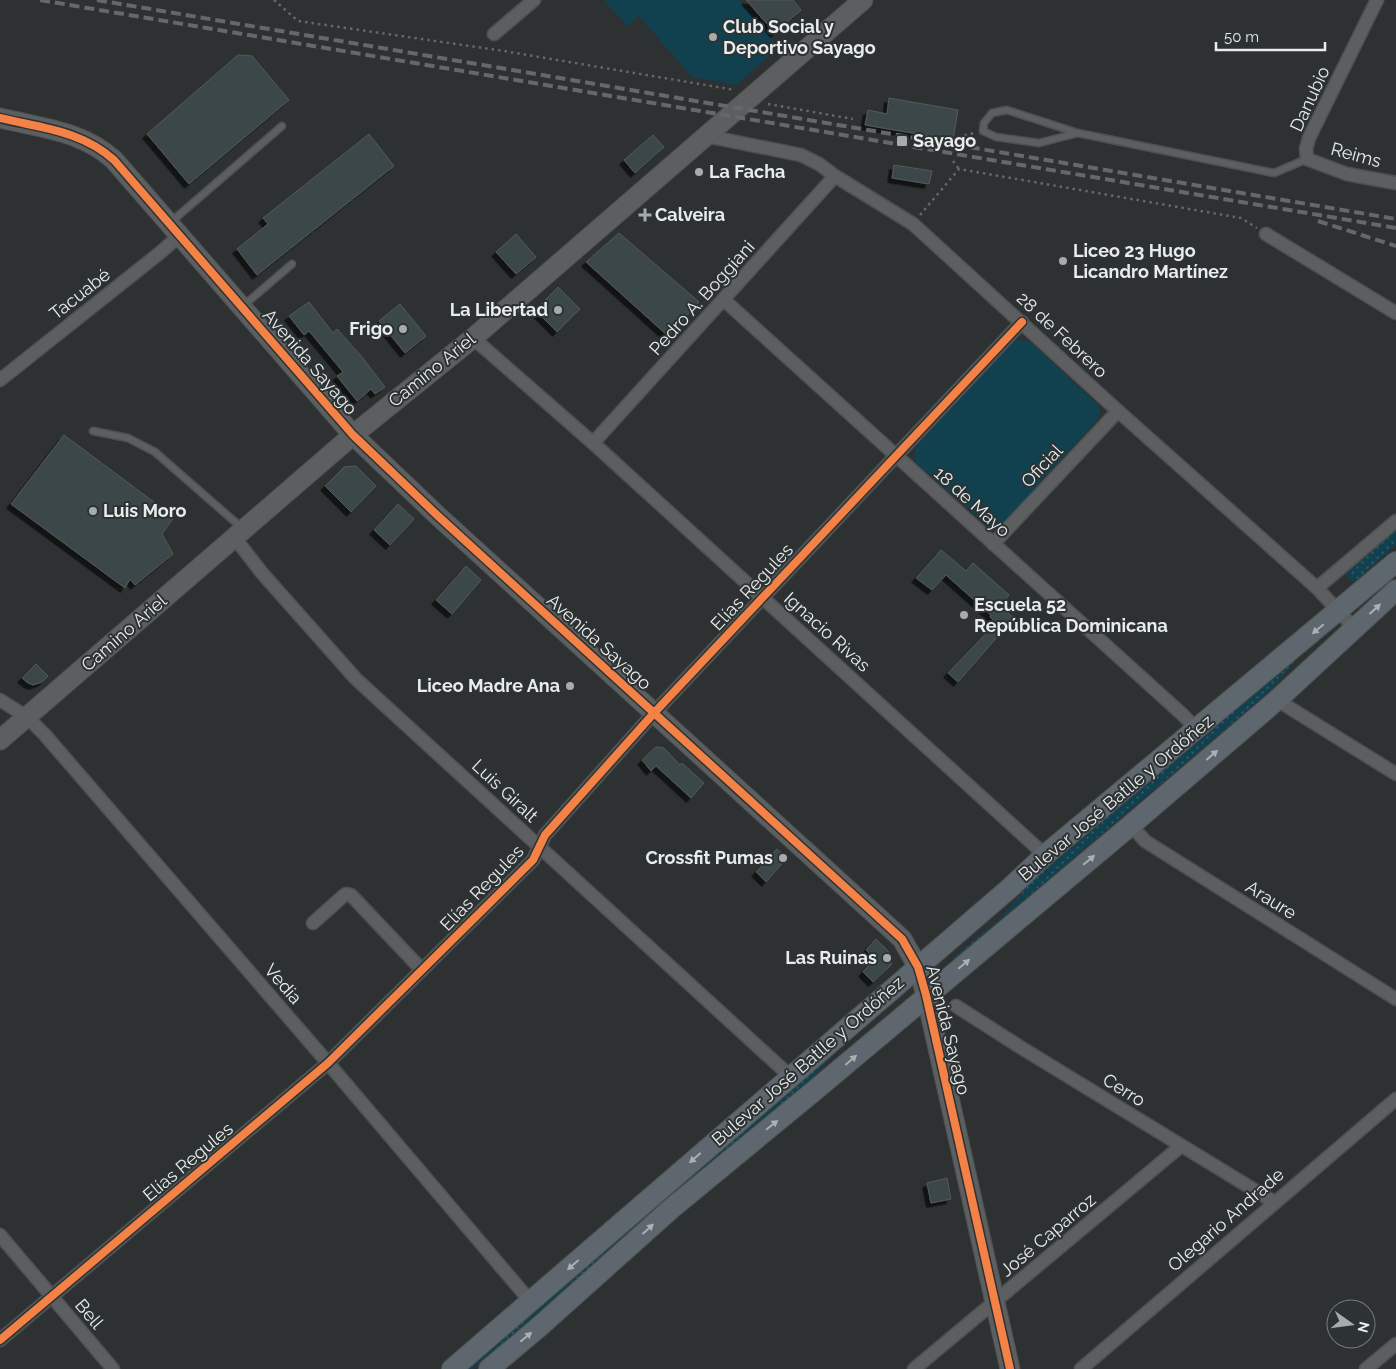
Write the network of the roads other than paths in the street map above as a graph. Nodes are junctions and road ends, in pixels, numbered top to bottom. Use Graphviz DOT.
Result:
graph roads {
  1 [pos="534,0"];
  2 [pos="863,0"];
  3 [pos="1377,0"];
  4 [pos="494,34"];
  5 [pos="0,118"];
  6 [pos="282,126"];
  7 [pos="1078,133"];
  8 [pos="706,136"];
  9 [pos="1307,159"];
  10 [pos="836,176"];
  11 [pos="1396,183"];
  12 [pos="175,229"];
  13 [pos="1266,234"];
  14 [pos="292,264"];
  15 [pos="724,300"];
  16 [pos="242,306"];
  17 [pos="1396,313"];
  18 [pos="1022,322"];
  19 [pos="473,338"];
  20 [pos="0,380"];
  21 [pos="1118,411"];
  22 [pos="93,431"];
  23 [pos="353,435"];
  24 [pos="594,443"];
  25 [pos="896,456"];
  26 [pos="1396,520"];
  27 [pos="238,533"];
  28 [pos="993,544"];
  29 [pos="1389,569"];
  30 [pos="1317,588"];
  31 [pos="1396,591"];
  32 [pos="763,597"];
  33 [pos="1339,611"];
  34 [pos="1354,628"];
  35 [pos="0,700"];
  36 [pos="1277,700"];
  37 [pos="654,713"];
  38 [pos="27,717"];
  39 [pos="1196,729"];
  40 [pos="0,740"];
  41 [pos="1396,774"];
  42 [pos="1131,825"];
  43 [pos="539,847"];
  44 [pos="1045,855"];
  45 [pos="313,923"];
  46 [pos="918,967"];
  47 [pos="422,970"];
  48 [pos="926,995"];
  49 [pos="1396,999"];
  50 [pos="956,1006"];
  51 [pos="328,1064"];
  52 [pos="790,1076"];
  53 [pos="1396,1099"];
  54 [pos="1181,1146"];
  55 [pos="1274,1202"];
  56 [pos="0,1235"];
  57 [pos="52,1297"];
  58 [pos="531,1302"];
  59 [pos="994,1303"];
  60 [pos="0,1340"];
  61 [pos="1396,1344"];
  62 [pos="113,1369"];
  63 [pos="452,1369"];
  64 [pos="489,1369"];
  65 [pos="914,1369"];
  66 [pos="1010,1369"];
  67 [pos="1080,1369"];
  68 [pos="1366,1369"];
  1 -- 4 [label="street"];
  2 -- 8 [label="street, Camino Ariel"];
  3 -- 9 [label="street, Danubio"];
  5 -- 12 [label="street, Avenida Sayago"];
  6 -- 12 [label="lane, Tacuabé"];
  7 -- 7 [label="lane"];
  7 -- 9 [label="lane"];
  8 -- 10 [label="street, 28 de Febrero"];
  8 -- 19 [label="street, Camino Ariel"];
  9 -- 11 [label="street, Reims"];
  10 -- 15 [label="street, Pedro A. Boggiani"];
  10 -- 18 [label="street, 28 de Febrero"];
  12 -- 16 [label="street, Avenida Sayago"];
  12 -- 20 [label="street, Tacuabé"];
  13 -- 17 [label="street"];
  14 -- 16 [label="lane"];
  15 -- 24 [label="street, Pedro A. Boggiani"];
  15 -- 25 [label="street, 18 de Mayo"];
  16 -- 23 [label="street, Avenida Sayago"];
  18 -- 21 [label="street, 28 de Febrero"];
  18 -- 25 [label="street, Elías Regules"];
  19 -- 23 [label="street, Camino Ariel"];
  19 -- 24 [label="street, Ignacio Rivas"];
  21 -- 28 [label="street, Oficial"];
  21 -- 30 [label="street, 28 de Febrero"];
  22 -- 27 [label="lane"];
  23 -- 27 [label="street, Camino Ariel"];
  23 -- 37 [label="street, Avenida Sayago"];
  24 -- 32 [label="street, Ignacio Rivas"];
  25 -- 28 [label="street, 18 de Mayo"];
  25 -- 32 [label="street, Elías Regules"];
  26 -- 30 [label="street"];
  27 -- 38 [label="street, Camino Ariel"];
  27 -- 43 [label="street, Luis Giralt"];
  28 -- 39 [label="street, 18 de Mayo"];
  29 -- 31 [label="street"];
  29 -- 33 [label="main road, Bulevar José Batlle y Ordóñez"];
  30 -- 33 [label="street, 28 de Febrero"];
  34 -- 31 [label="main road, Bulevar José Batlle y Ordóñez, one-way"];
  32 -- 37 [label="street, Elías Regules"];
  32 -- 44 [label="street, Ignacio Rivas"];
  33 -- 34 [label="street, 28 de Febrero"];
  33 -- 39 [label="main road, Bulevar José Batlle y Ordóñez, one-way"];
  34 -- 36 [label="main road, Bulevar José Batlle y Ordóñez"];
  35 -- 38 [label="street, Vedia"];
  36 -- 41 [label="street"];
  42 -- 36 [label="main road, Bulevar José Batlle y Ordóñez, one-way"];
  37 -- 43 [label="street, Elías Regules"];
  37 -- 46 [label="street, Avenida Sayago"];
  38 -- 40 [label="street, Camino Ariel"];
  38 -- 51 [label="street, Vedia"];
  39 -- 44 [label="main road, Bulevar José Batlle y Ordóñez"];
  48 -- 42 [label="main road, Bulevar José Batlle y Ordóñez, one-way"];
  42 -- 49 [label="street, Araure"];
  43 -- 47 [label="street, Elías Regules"];
  43 -- 52 [label="street, Luis Giralt"];
  44 -- 46 [label="main road, Bulevar José Batlle y Ordóñez"];
  45 -- 47 [label="street"];
  46 -- 48 [label="street, Avenida Sayago"];
  46 -- 52 [label="main road, Bulevar José Batlle y Ordóñez"];
  47 -- 51 [label="street, Elías Regules"];
  48 -- 59 [label="street, Avenida Sayago"];
  64 -- 48 [label="main road, Bulevar José Batlle y Ordóñez, one-way"];
  50 -- 54 [label="street, Cerro"];
  51 -- 57 [label="street, Elías Regules"];
  51 -- 58 [label="street, Vedia"];
  52 -- 58 [label="main road, Bulevar José Batlle y Ordóñez, one-way"];
  53 -- 55 [label="street, Olegario Andrade"];
  54 -- 55 [label="street, Cerro"];
  54 -- 59 [label="street, José Caparroz"];
  55 -- 67 [label="street, Olegario Andrade"];
  56 -- 57 [label="street, Bell"];
  57 -- 60 [label="street, Elías Regules"];
  57 -- 62 [label="street, Bell"];
  58 -- 63 [label="main road, Bulevar José Batlle y Ordóñez"];
  59 -- 65 [label="street, José Caparroz"];
  59 -- 66 [label="street, Avenida Sayago"];
  61 -- 68 [label="street"];
}
